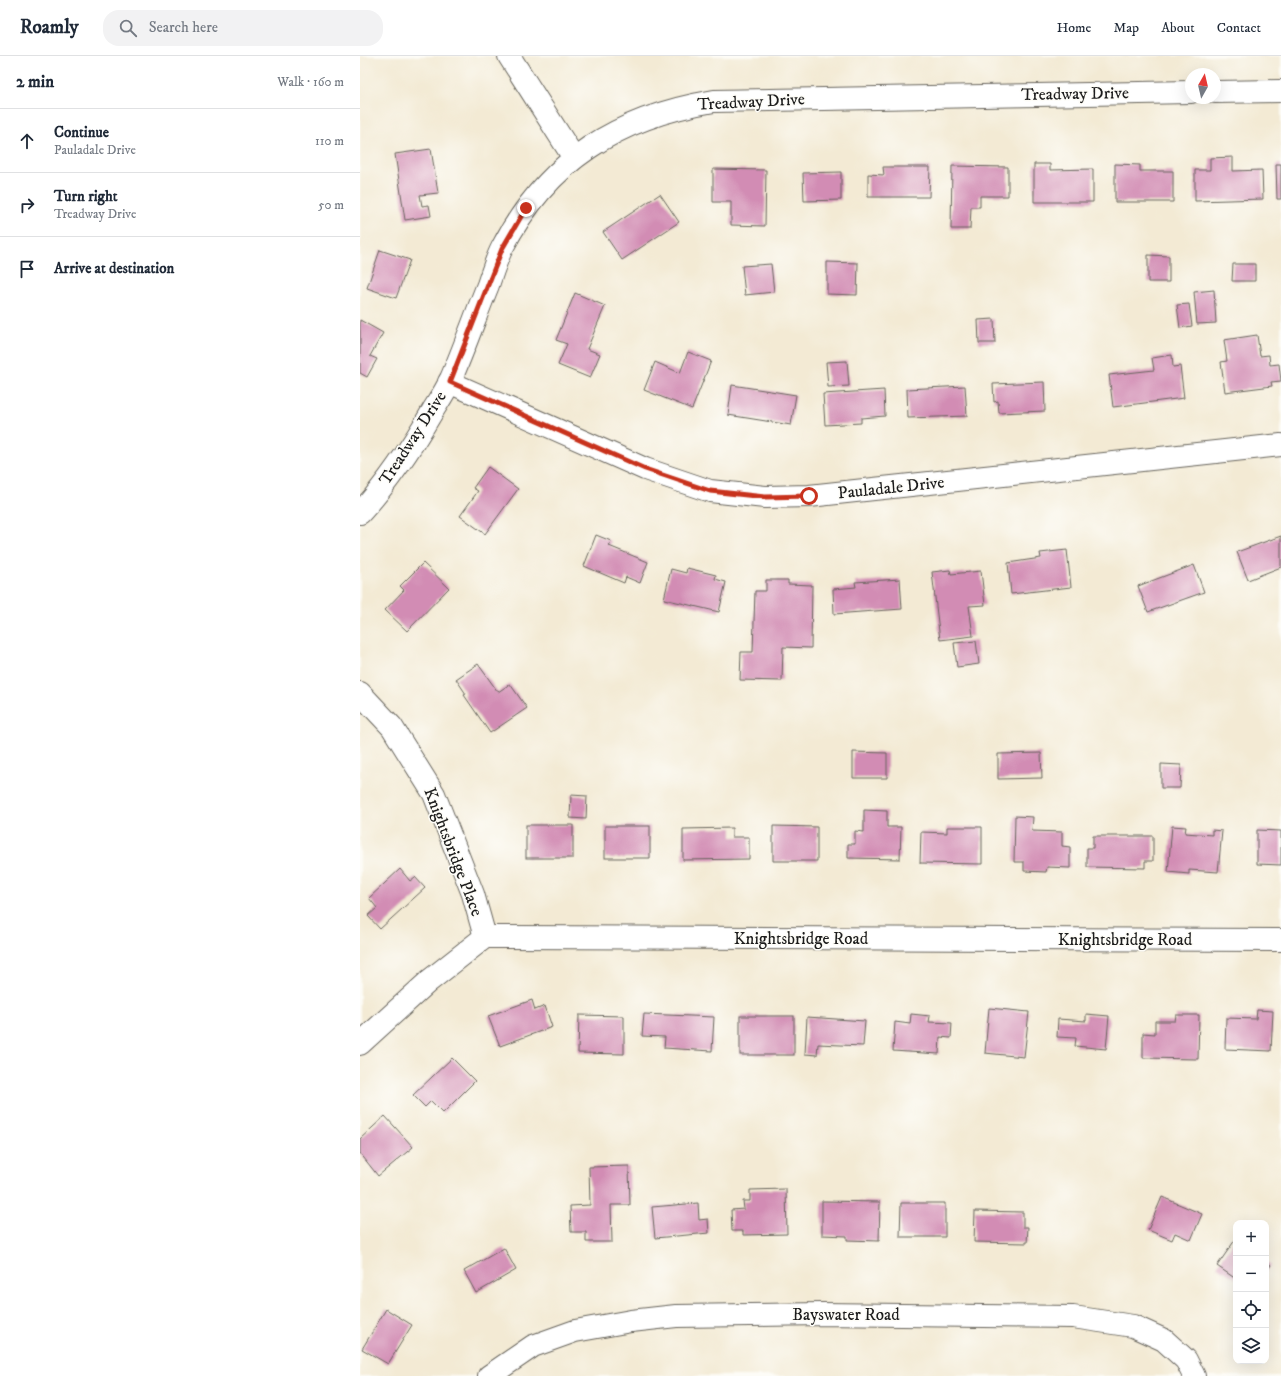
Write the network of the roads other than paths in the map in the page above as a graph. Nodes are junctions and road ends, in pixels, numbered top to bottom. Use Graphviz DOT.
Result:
graph roads {
  1 [pos="509,56"];
  2 [pos="1281,91"];
  3 [pos="1185,92"];
  4 [pos="1221,92"];
  5 [pos="574,158"];
  6 [pos="450,382"];
  7 [pos="1281,445"];
  8 [pos="360,513"];
  9 [pos="360,693"];
  10 [pos="485,937"];
  11 [pos="1281,940"];
  12 [pos="360,1044"];
  13 [pos="489,1376"];
  14 [pos="1194,1376"];
  1 -- 5 [label="street"];
  2 -- 4 [label="street"];
  3 -- 5 [label="street, Treadway Drive"];
  5 -- 6 [label="street, Treadway Drive"];
  6 -- 7 [label="street, Pauladale Drive"];
  6 -- 8 [label="street, Treadway Drive"];
  9 -- 10 [label="street, Knightsbridge Place"];
  10 -- 11 [label="street, Knightsbridge Road"];
  10 -- 12 [label="street"];
  13 -- 14 [label="street, Bayswater Road"];
}
